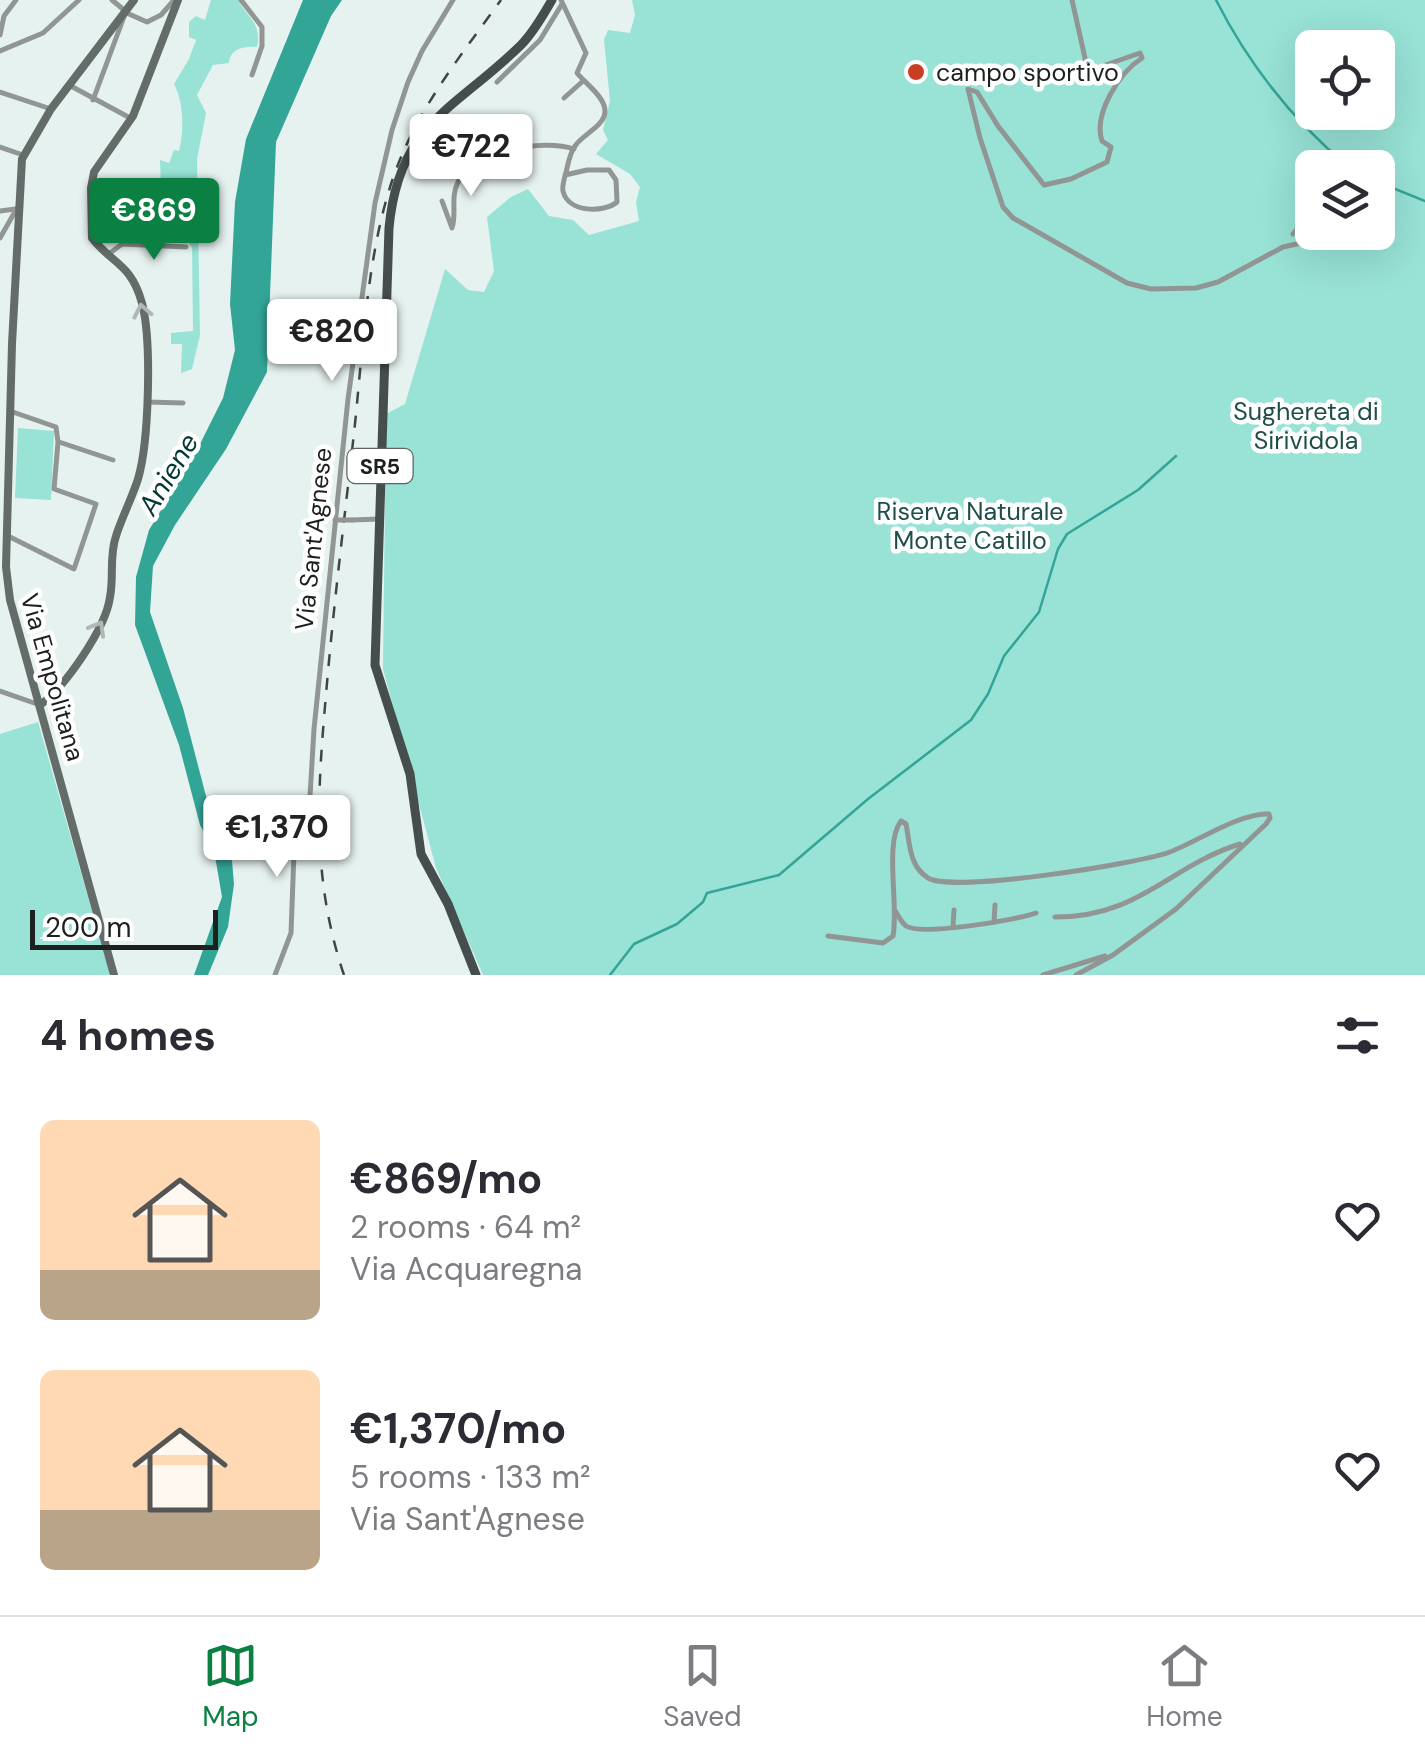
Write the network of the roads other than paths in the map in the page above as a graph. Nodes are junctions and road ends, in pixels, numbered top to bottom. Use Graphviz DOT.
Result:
graph roads {
  1 [pos="16,0"];
  2 [pos="79,0"];
  3 [pos="112,0"];
  4 [pos="134,0"];
  5 [pos="176,0"];
  6 [pos="242,0"];
  7 [pos="454,0"];
  8 [pos="1072,0"];
  9 [pos="559,1"];
  10 [pos="126,12"];
  11 [pos="0,35"];
  12 [pos="0,52"];
  13 [pos="252,76"];
  14 [pos="583,81"];
  15 [pos="498,82"];
  16 [pos="69,85"];
  17 [pos="0,92"];
  18 [pos="564,98"];
  19 [pos="94,100"];
  20 [pos="51,109"];
  21 [pos="132,120"];
  22 [pos="0,147"];
  23 [pos="574,148"];
  24 [pos="23,155"];
  25 [pos="565,176"];
  26 [pos="442,202"];
  27 [pos="18,208"];
  28 [pos="0,210"];
  29 [pos="1295,231"];
  30 [pos="1292,234"];
  31 [pos="0,238"];
  32 [pos="1295,245"];
  33 [pos="186,247"];
  34 [pos="110,253"];
  35 [pos="0,343"];
  36 [pos="12,344"];
  37 [pos="145,402"];
  38 [pos="184,403"];
  39 [pos="10,411"];
  40 [pos="58,442"];
  41 [pos="4,460"];
  42 [pos="112,460"];
  43 [pos="4,489"];
  44 [pos="379,519"];
  45 [pos="336,520"];
  46 [pos="6,535"];
  47 [pos="0,691"];
  48 [pos="40,705"];
  49 [pos="1243,843"];
  50 [pos="995,905"];
  51 [pos="895,910"];
  52 [pos="954,910"];
  53 [pos="1036,913"];
  54 [pos="1054,917"];
  55 [pos="994,923"];
  56 [pos="953,926"];
  57 [pos="828,936"];
  58 [pos="1113,955"];
  59 [pos="114,975"];
  60 [pos="274,975"];
  61 [pos="476,975"];
  62 [pos="1043,975"];
  63 [pos="1076,975"];
  1 -- 11 [label="street"];
  2 -- 12 [label="street"];
  3 -- 10 [label="street"];
  4 -- 10 [label="main road, Via Empolitana"];
  5 -- 10 [label="street"];
  5 -- 21 [label="main road"];
  6 -- 13 [label="street"];
  7 -- 45 [label="street, Via Sant'Agnese"];
  8 -- 32 [label="street"];
  9 -- 14 [label="street"];
  9 -- 15 [label="street"];
  9 -- 44 [label="main road, SR5"];
  10 -- 16 [label="main road, Via Empolitana"];
  10 -- 19 [label="street"];
  14 -- 18 [label="street"];
  14 -- 23 [label="street"];
  16 -- 19 [label="street"];
  16 -- 20 [label="main road, Via Empolitana"];
  17 -- 20 [label="street"];
  19 -- 21 [label="street"];
  20 -- 24 [label="main road, Via Empolitana"];
  21 -- 34 [label="main road"];
  22 -- 24 [label="street"];
  23 -- 25 [label="street"];
  23 -- 26 [label="street"];
  24 -- 27 [label="main road, Via Empolitana"];
  25 -- 25 [label="street"];
  27 -- 28 [label="street"];
  27 -- 31 [label="street"];
  27 -- 36 [label="main road, Via Empolitana"];
  29 -- 30 [label="street"];
  33 -- 34 [label="street"];
  37 -- 34 [label="main road, one-way"];
  35 -- 36 [label="street"];
  36 -- 39 [label="main road, Via Empolitana"];
  37 -- 38 [label="street"];
  48 -- 37 [label="main road, one-way"];
  39 -- 40 [label="street"];
  39 -- 41 [label="main road, Via Empolitana"];
  40 -- 42 [label="street"];
  40 -- 46 [label="street"];
  41 -- 43 [label="main road, Via Empolitana"];
  43 -- 46 [label="main road, Via Empolitana"];
  44 -- 45 [label="street, bridge"];
  44 -- 61 [label="main road, SR5"];
  45 -- 60 [label="street, Via Sant'Agnese"];
  46 -- 48 [label="main road, Via Empolitana"];
  47 -- 48 [label="street"];
  48 -- 59 [label="main road, Via Empolitana"];
  49 -- 51 [label="street"];
  49 -- 54 [label="street"];
  49 -- 58 [label="street"];
  50 -- 55 [label="street"];
  51 -- 56 [label="street"];
  51 -- 57 [label="street"];
  52 -- 56 [label="street"];
  53 -- 55 [label="street"];
  55 -- 56 [label="street"];
  58 -- 62 [label="street"];
  58 -- 63 [label="street"];
}
